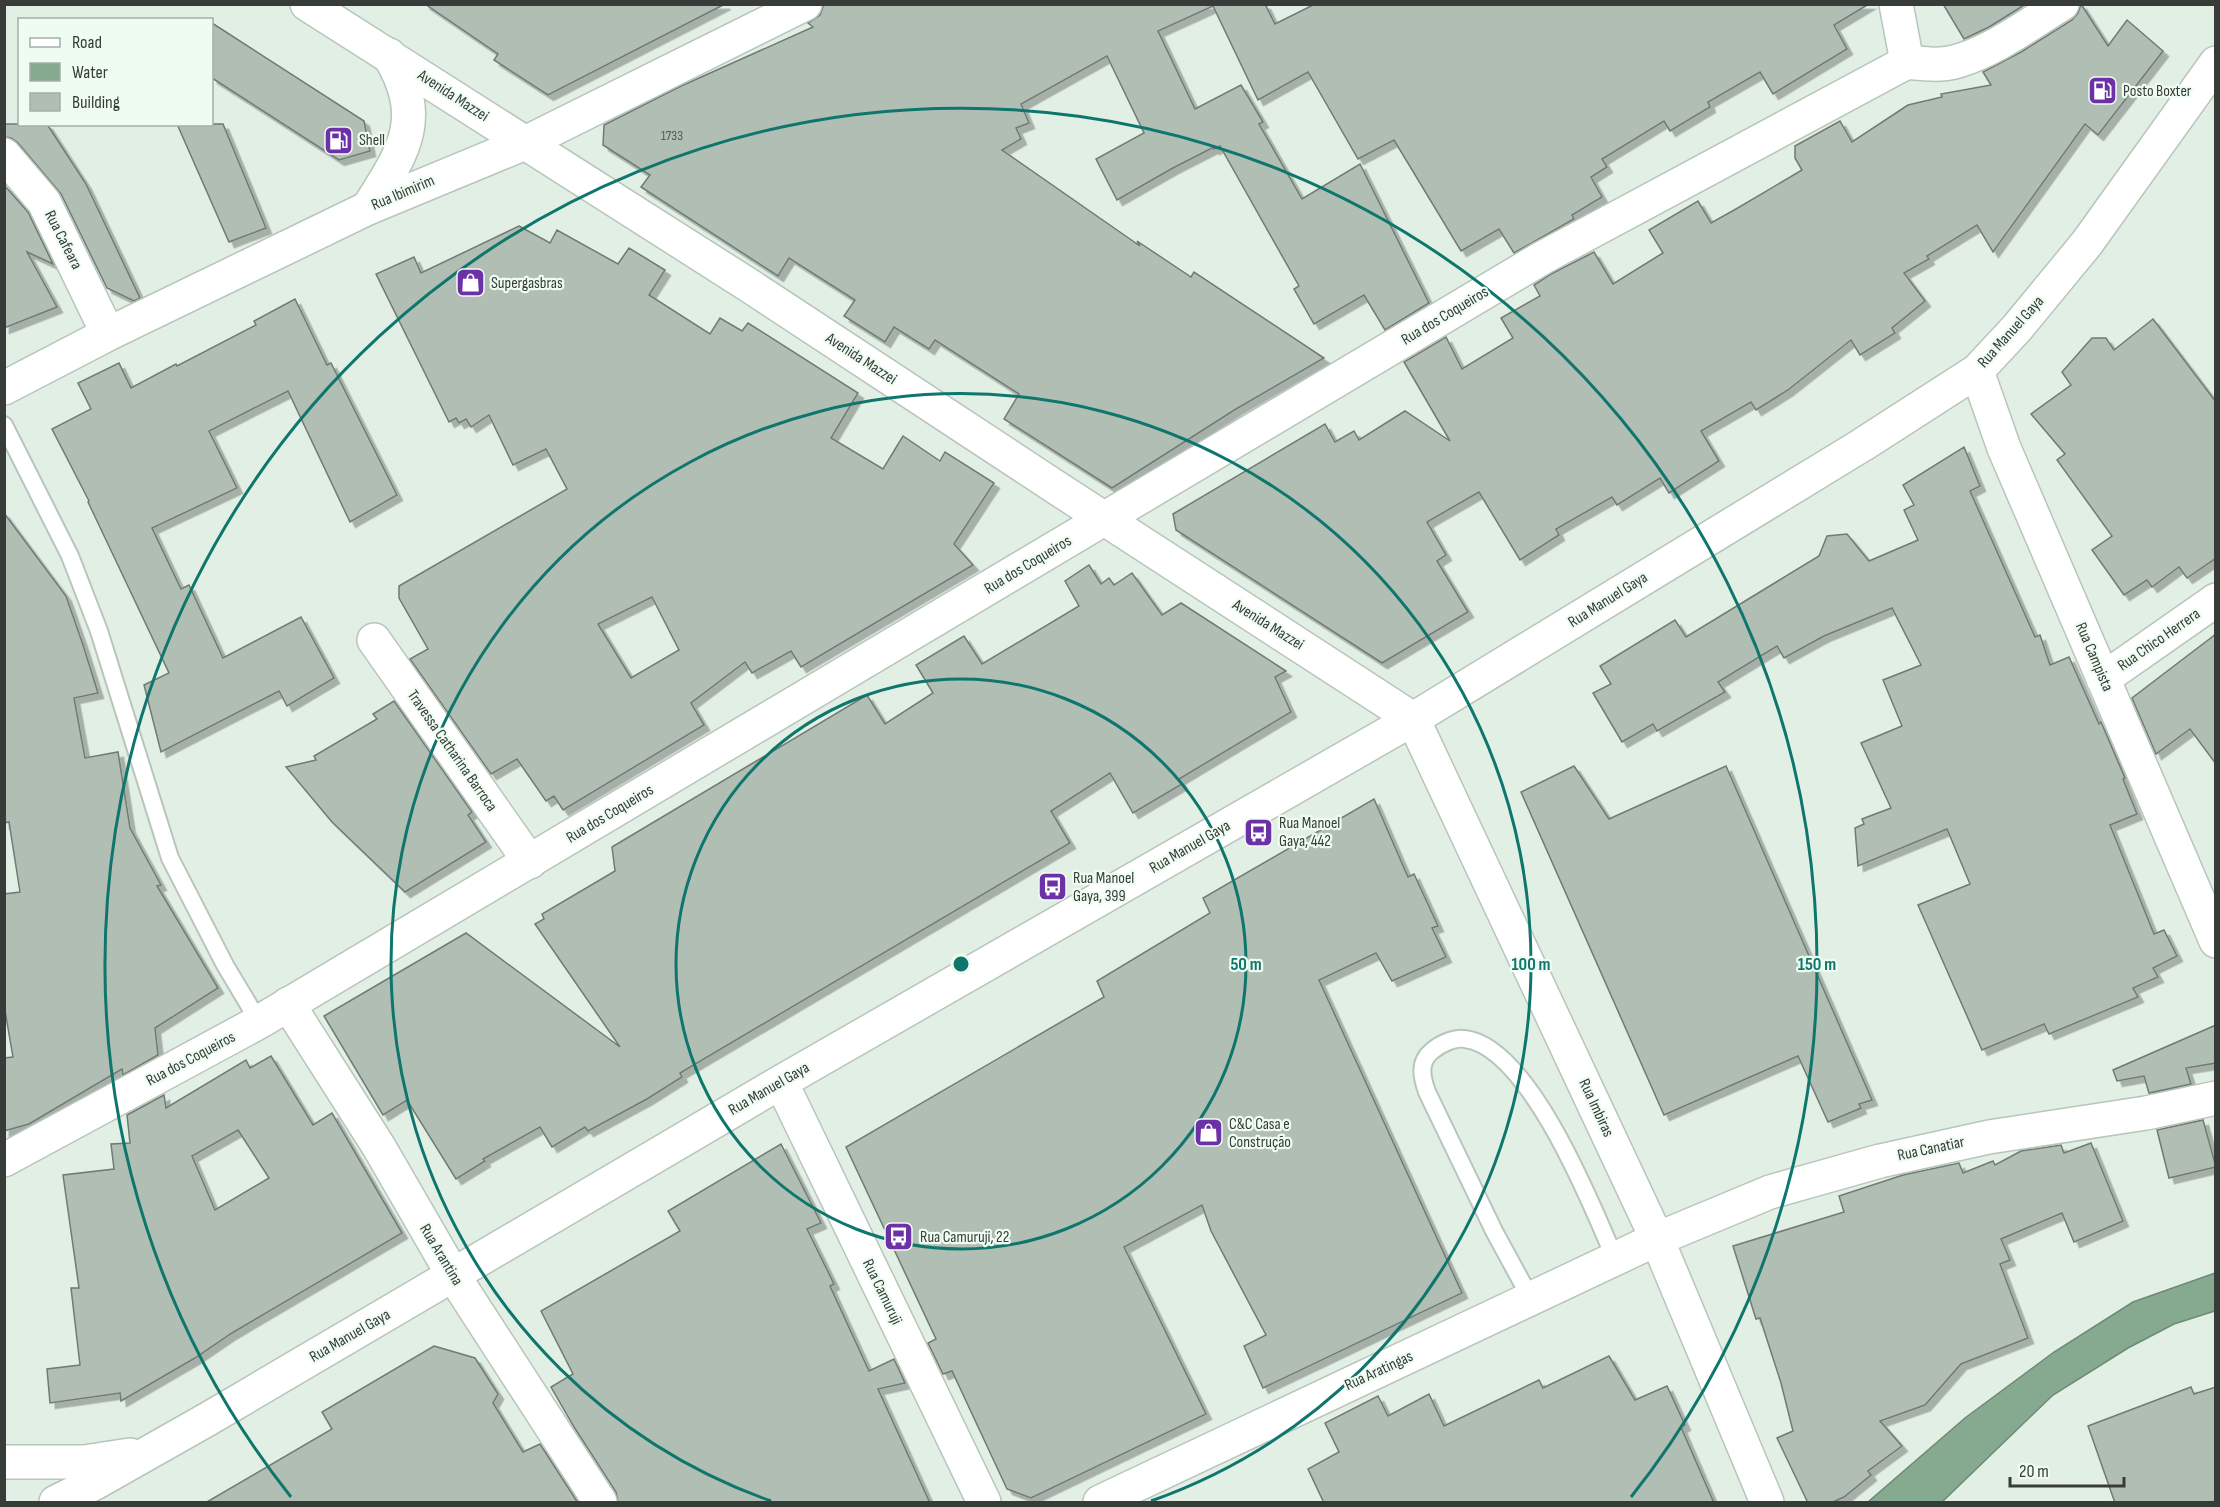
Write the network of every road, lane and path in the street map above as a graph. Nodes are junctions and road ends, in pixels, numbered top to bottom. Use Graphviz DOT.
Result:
graph roads {
  1 [pos="307,4"];
  2 [pos="1896,4"];
  3 [pos="2062,4"];
  4 [pos="787,9"];
  5 [pos="389,55"];
  6 [pos="1907,62"];
  7 [pos="2216,63"];
  8 [pos="525,142"];
  9 [pos="4,155"];
  10 [pos="368,208"];
  11 [pos="108,334"];
  12 [pos="1977,371"];
  13 [pos="4,388"];
  14 [pos="4,425"];
  15 [pos="1105,520"];
  16 [pos="2216,600"];
  17 [pos="374,640"];
  18 [pos="2103,680"];
  19 [pos="1413,718"];
  20 [pos="530,862"];
  21 [pos="2216,941"];
  22 [pos="288,1004"];
  23 [pos="259,1022"];
  24 [pos="781,1082"];
  25 [pos="2216,1098"];
  26 [pos="4,1160"];
  27 [pos="1657,1239"];
  28 [pos="1615,1259"];
  29 [pos="453,1275"];
  30 [pos="1531,1299"];
  31 [pos="152,1451"];
  32 [pos="4,1462"];
  33 [pos="56,1503"];
  34 [pos="600,1503"];
  35 [pos="984,1503"];
  36 [pos="1100,1503"];
  37 [pos="1767,1503"];
  1 -- 5 [label="street, Avenida Mazzei"];
  2 -- 6 [label="street"];
  3 -- 6 [label="street"];
  4 -- 8 [label="street, Rua Ibimirim"];
  5 -- 8 [label="street, Avenida Mazzei"];
  5 -- 10 [label="street"];
  6 -- 15 [label="street, Rua dos Coqueiros"];
  7 -- 12 [label="street, Rua Manuel Gaya"];
  8 -- 10 [label="street, Rua Ibimirim"];
  8 -- 15 [label="street, Avenida Mazzei"];
  9 -- 11 [label="street, Rua Cafeara"];
  10 -- 11 [label="street, Rua Ibimirim"];
  11 -- 13 [label="street, Rua Ibimirim"];
  12 -- 18 [label="street, Rua Campista"];
  12 -- 19 [label="street, Rua Manuel Gaya"];
  14 -- 23 [label="lane"];
  15 -- 19 [label="street, Avenida Mazzei"];
  15 -- 20 [label="street, Rua dos Coqueiros"];
  16 -- 18 [label="street, Rua Chico Herrera"];
  17 -- 20 [label="street, Travessa Catharina Barroca"];
  18 -- 21 [label="street, Rua Campista"];
  19 -- 24 [label="street, Rua Manuel Gaya"];
  19 -- 27 [label="street, Rua Imbiras"];
  20 -- 22 [label="street, Rua dos Coqueiros"];
  22 -- 23 [label="street, Rua dos Coqueiros"];
  22 -- 29 [label="street, Rua Arantina"];
  23 -- 26 [label="street, Rua dos Coqueiros"];
  24 -- 29 [label="street, Rua Manuel Gaya"];
  24 -- 35 [label="street, Rua Camuruji"];
  25 -- 27 [label="street, Rua Canatiar"];
  27 -- 28 [label="street, Rua Aratingas"];
  27 -- 37 [label="street, Rua Imbiras"];
  28 -- 30 [label="street, Rua Aratingas"];
  28 -- 30 [label="lane"];
  29 -- 31 [label="street, Rua Manuel Gaya"];
  29 -- 34 [label="street, Rua Arantina"];
  30 -- 36 [label="street, Rua Aratingas"];
  31 -- 32 [label="street"];
  31 -- 33 [label="street, Rua Manuel Gaya"];
}
